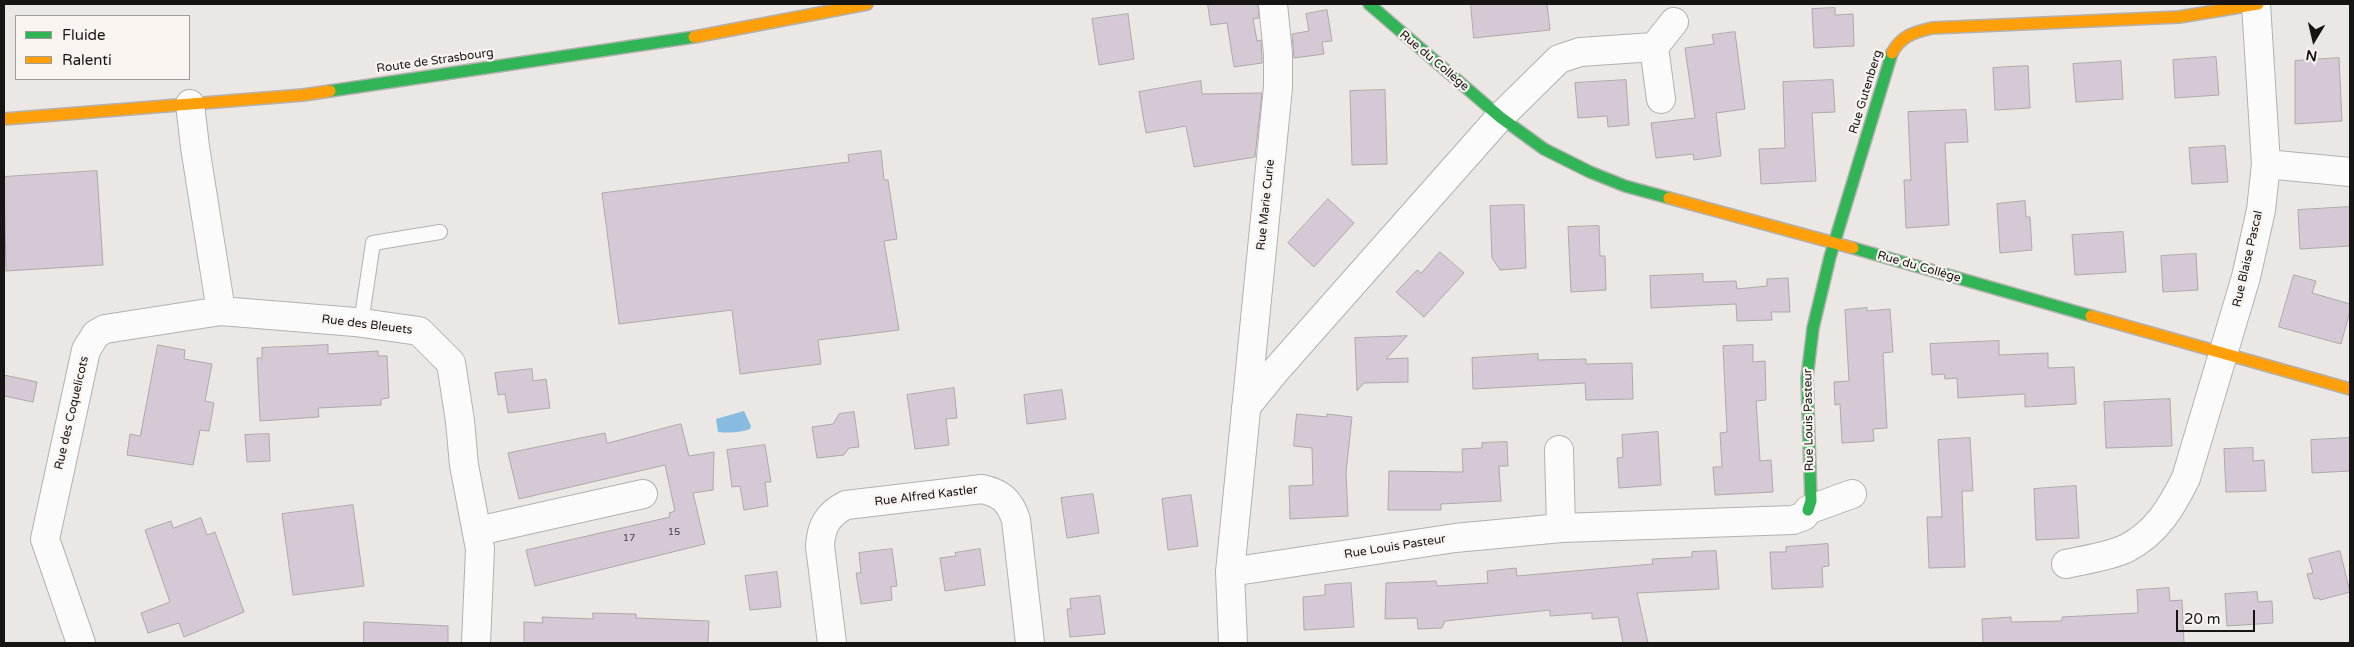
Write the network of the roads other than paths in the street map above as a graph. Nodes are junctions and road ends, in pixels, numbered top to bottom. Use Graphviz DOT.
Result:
graph roads {
  1 [pos="867,4"];
  2 [pos="1272,4"];
  3 [pos="1368,4"];
  4 [pos="2257,4"];
  5 [pos="1674,22"];
  6 [pos="1654,46"];
  7 [pos="1661,99"];
  8 [pos="190,104"];
  9 [pos="1500,117"];
  10 [pos="4,119"];
  11 [pos="2266,164"];
  12 [pos="2350,172"];
  13 [pos="440,232"];
  14 [pos="1835,243"];
  15 [pos="220,311"];
  16 [pos="361,323"];
  17 [pos="2223,353"];
  18 [pos="2350,389"];
  19 [pos="1246,407"];
  20 [pos="1559,450"];
  21 [pos="643,494"];
  22 [pos="1852,494"];
  23 [pos="1808,510"];
  24 [pos="1561,528"];
  25 [pos="478,531"];
  26 [pos="2066,564"];
  27 [pos="1230,572"];
  28 [pos="81,643"];
  29 [pos="476,643"];
  30 [pos="832,643"];
  31 [pos="1030,643"];
  32 [pos="1234,643"];
  1 -- 8 [label="street, Route de Strasbourg"];
  2 -- 19 [label="street, Rue Marie Curie"];
  3 -- 9 [label="street, Rue du Collège"];
  4 -- 11 [label="street, Rue Blaise Pascal"];
  4 -- 14 [label="street, Rue Gutenberg"];
  5 -- 6 [label="street"];
  6 -- 7 [label="street"];
  6 -- 9 [label="street"];
  8 -- 10 [label="street, Route de Strasbourg"];
  8 -- 15 [label="street"];
  9 -- 14 [label="street, Rue du Collège"];
  9 -- 19 [label="street"];
  11 -- 12 [label="street"];
  11 -- 17 [label="street, Rue Blaise Pascal"];
  13 -- 16 [label="lane"];
  14 -- 17 [label="street, Rue du Collège"];
  14 -- 23 [label="street, Rue Louis Pasteur"];
  15 -- 16 [label="street, Rue des Bleuets"];
  15 -- 28 [label="street, Rue des Coquelicots"];
  16 -- 25 [label="street, Rue des Bleuets"];
  17 -- 18 [label="street, Rue du Collège"];
  17 -- 26 [label="street, Rue Blaise Pascal"];
  19 -- 27 [label="street, Rue Marie Curie"];
  20 -- 24 [label="street"];
  21 -- 25 [label="street"];
  22 -- 23 [label="street, Rue Louis Pasteur"];
  23 -- 24 [label="street, Rue Louis Pasteur"];
  24 -- 27 [label="street, Rue Louis Pasteur"];
  25 -- 29 [label="street, Rue des Bleuets"];
  27 -- 32 [label="street, Rue Marie Curie"];
  30 -- 31 [label="street, Rue Alfred Kastler"];
}
